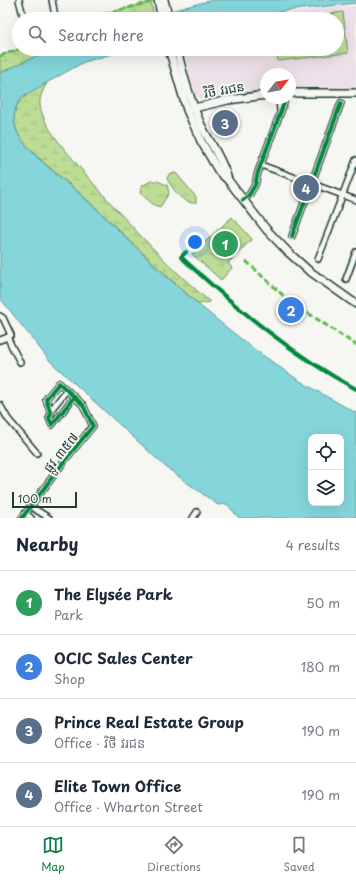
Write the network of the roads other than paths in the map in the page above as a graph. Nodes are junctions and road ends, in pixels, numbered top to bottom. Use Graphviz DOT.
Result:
graph roads {
  1 [pos="19,0"];
  2 [pos="52,0"];
  3 [pos="161,1"];
  4 [pos="22,12"];
  5 [pos="54,12"];
  6 [pos="162,12"];
  7 [pos="166,12"];
  8 [pos="175,56"];
  9 [pos="296,93"];
  10 [pos="356,94"];
  11 [pos="260,96"];
  12 [pos="341,103"];
  13 [pos="279,104"];
  14 [pos="284,104"];
  15 [pos="190,108"];
  16 [pos="280,112"];
  17 [pos="356,160"];
  18 [pos="261,165"];
  19 [pos="311,184"];
  20 [pos="342,196"];
  21 [pos="243,200"];
  22 [pos="356,200"];
  23 [pos="292,236"];
  24 [pos="356,252"];
  25 [pos="318,259"];
  26 [pos="346,279"];
  27 [pos="356,304"];
  28 [pos="0,316"];
  29 [pos="8,336"];
  30 [pos="0,340"];
  31 [pos="20,362"];
  32 [pos="67,390"];
  33 [pos="74,397"];
  34 [pos="0,405"];
  35 [pos="50,411"];
  36 [pos="37,453"];
  37 [pos="30,506"];
  38 [pos="198,512"];
  39 [pos="23,516"];
  40 [pos="31,518"];
  41 [pos="48,518"];
  42 [pos="193,518"];
  1 -- 4 [label="street"];
  2 -- 5 [label="street"];
  3 -- 6 [label="main road"];
  3 -- 7 [label="main road"];
  8 -- 15 [label="main road"];
  9 -- 10 [label="main road"];
  11 -- 15 [label="main road, វិថី វរជន"];
  12 -- 19 [label="street"];
  13 -- 16 [label="street"];
  14 -- 16 [label="street"];
  15 -- 21 [label="main road"];
  16 -- 18 [label="street"];
  17 -- 20 [label="street"];
  18 -- 19 [label="street"];
  18 -- 21 [label="street"];
  19 -- 20 [label="street"];
  19 -- 23 [label="street"];
  20 -- 22 [label="street"];
  20 -- 25 [label="street"];
  21 -- 27 [label="main road"];
  24 -- 26 [label="street"];
  28 -- 29 [label="street"];
  29 -- 30 [label="street"];
  29 -- 31 [label="street"];
  32 -- 33 [label="street"];
  32 -- 35 [label="street"];
  32 -- 35 [label="street"];
  33 -- 35 [label="street"];
  33 -- 37 [label="street, ផ្លូវ ៣៥៧"];
  34 -- 36 [label="street"];
  37 -- 39 [label="street, ផ្លូវ ៣៥៧"];
  37 -- 41 [label="street"];
  38 -- 42 [label="street"];
  39 -- 40 [label="street"];
}
